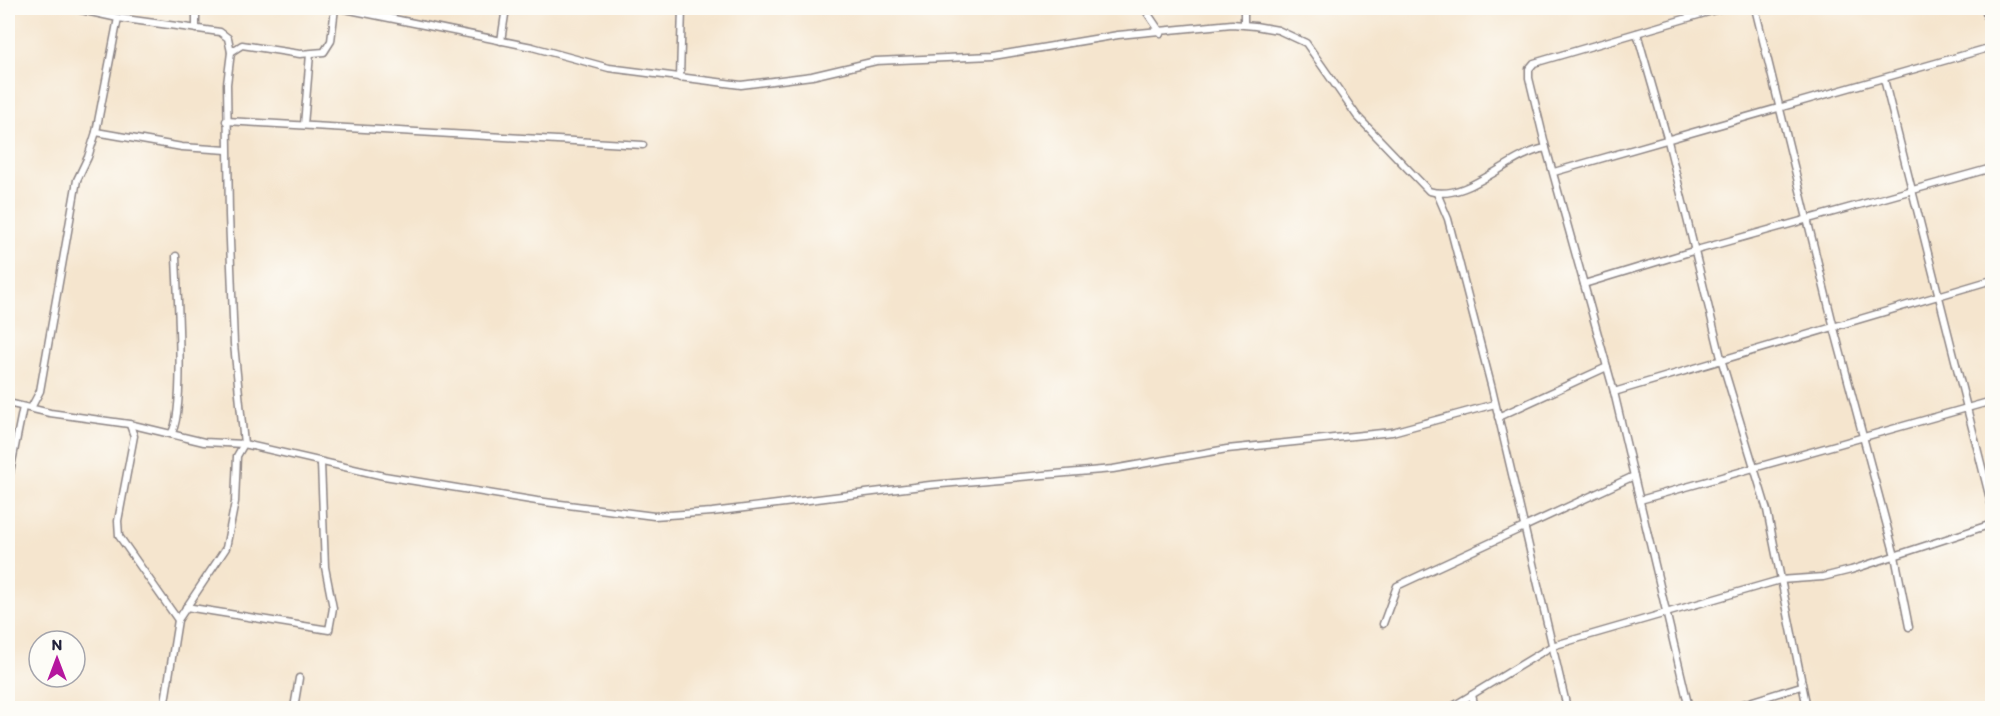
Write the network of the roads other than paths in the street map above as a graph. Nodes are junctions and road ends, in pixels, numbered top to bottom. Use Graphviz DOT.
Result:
graph roads {
  1 [pos="72,8"];
  2 [pos="196,8"];
  3 [pos="337,8"];
  4 [pos="506,8"];
  5 [pos="682,8"];
  6 [pos="1144,8"];
  7 [pos="1244,8"];
  8 [pos="1722,8"];
  9 [pos="1755,8"];
  10 [pos="1985,8"];
  11 [pos="118,18"];
  12 [pos="1244,24"];
  13 [pos="196,29"];
  14 [pos="1161,33"];
  15 [pos="1638,33"];
  16 [pos="1992,40"];
  17 [pos="501,41"];
  18 [pos="1992,48"];
  19 [pos="231,52"];
  20 [pos="310,54"];
  21 [pos="680,78"];
  22 [pos="1884,79"];
  23 [pos="1780,109"];
  24 [pos="226,121"];
  25 [pos="304,125"];
  26 [pos="96,132"];
  27 [pos="1668,141"];
  28 [pos="643,145"];
  29 [pos="1546,148"];
  30 [pos="227,150"];
  31 [pos="1992,168"];
  32 [pos="1554,172"];
  33 [pos="1912,190"];
  34 [pos="1437,193"];
  35 [pos="1809,220"];
  36 [pos="1693,251"];
  37 [pos="176,256"];
  38 [pos="1992,280"];
  39 [pos="1584,284"];
  40 [pos="1941,296"];
  41 [pos="1834,328"];
  42 [pos="1722,362"];
  43 [pos="1607,367"];
  44 [pos="1614,392"];
  45 [pos="1992,401"];
  46 [pos="8,403"];
  47 [pos="1495,404"];
  48 [pos="22,407"];
  49 [pos="31,408"];
  50 [pos="1968,408"];
  51 [pos="1498,417"];
  52 [pos="129,424"];
  53 [pos="171,434"];
  54 [pos="1864,438"];
  55 [pos="244,444"];
  56 [pos="321,463"];
  57 [pos="1755,469"];
  58 [pos="1634,476"];
  59 [pos="8,483"];
  60 [pos="1640,500"];
  61 [pos="1992,507"];
  62 [pos="1992,524"];
  63 [pos="1524,528"];
  64 [pos="1895,556"];
  65 [pos="1780,580"];
  66 [pos="186,607"];
  67 [pos="1666,613"];
  68 [pos="178,620"];
  69 [pos="1383,624"];
  70 [pos="1910,627"];
  71 [pos="1552,646"];
  72 [pos="299,678"];
  73 [pos="1801,686"];
  74 [pos="1472,695"];
  75 [pos="164,708"];
  76 [pos="294,708"];
  77 [pos="1450,708"];
  78 [pos="1475,708"];
  79 [pos="1567,708"];
  80 [pos="1689,708"];
  81 [pos="1730,708"];
  82 [pos="1807,708"];
  1 -- 11 [label="street"];
  2 -- 13 [label="street"];
  3 -- 17 [label="street"];
  3 -- 20 [label="street"];
  4 -- 17 [label="street"];
  5 -- 21 [label="street"];
  6 -- 14 [label="street"];
  7 -- 12 [label="street"];
  8 -- 15 [label="street"];
  9 -- 23 [label="street"];
  10 -- 16 [label="street"];
  11 -- 13 [label="street"];
  11 -- 26 [label="street"];
  12 -- 14 [label="street"];
  12 -- 34 [label="street"];
  13 -- 19 [label="street"];
  14 -- 21 [label="street"];
  15 -- 27 [label="street"];
  15 -- 29 [label="street"];
  17 -- 21 [label="street"];
  18 -- 22 [label="street"];
  19 -- 20 [label="street"];
  19 -- 24 [label="street"];
  20 -- 25 [label="street"];
  22 -- 23 [label="street"];
  22 -- 33 [label="street"];
  23 -- 27 [label="street"];
  23 -- 35 [label="street"];
  24 -- 25 [label="street"];
  24 -- 30 [label="street"];
  25 -- 28 [label="street"];
  26 -- 30 [label="street"];
  26 -- 49 [label="street"];
  27 -- 32 [label="street"];
  27 -- 36 [label="street"];
  29 -- 32 [label="street"];
  29 -- 34 [label="street"];
  30 -- 55 [label="street"];
  31 -- 33 [label="street"];
  32 -- 39 [label="street"];
  33 -- 35 [label="street"];
  33 -- 40 [label="street"];
  34 -- 47 [label="street"];
  35 -- 36 [label="street"];
  35 -- 41 [label="street"];
  36 -- 39 [label="street"];
  36 -- 42 [label="street"];
  37 -- 53 [label="street"];
  38 -- 40 [label="street"];
  39 -- 43 [label="street"];
  40 -- 41 [label="street"];
  40 -- 50 [label="street"];
  41 -- 42 [label="street"];
  41 -- 54 [label="street"];
  42 -- 44 [label="street"];
  42 -- 57 [label="street"];
  43 -- 44 [label="street"];
  43 -- 51 [label="street"];
  44 -- 58 [label="street"];
  45 -- 50 [label="street"];
  46 -- 48 [label="street"];
  47 -- 51 [label="street"];
  47 -- 56 [label="street"];
  48 -- 49 [label="street"];
  48 -- 59 [label="street"];
  49 -- 52 [label="street"];
  50 -- 54 [label="street"];
  50 -- 61 [label="street"];
  51 -- 63 [label="street"];
  52 -- 53 [label="street"];
  52 -- 68 [label="street"];
  53 -- 55 [label="street"];
  54 -- 57 [label="street"];
  54 -- 64 [label="street"];
  55 -- 56 [label="street"];
  55 -- 66 [label="street"];
  56 -- 66 [label="street"];
  57 -- 60 [label="street"];
  57 -- 65 [label="street"];
  58 -- 60 [label="street"];
  58 -- 63 [label="street"];
  60 -- 67 [label="street"];
  62 -- 64 [label="street"];
  63 -- 69 [label="street"];
  63 -- 71 [label="street"];
  64 -- 65 [label="street"];
  64 -- 70 [label="street"];
  65 -- 67 [label="street"];
  65 -- 73 [label="street"];
  66 -- 68 [label="street"];
  67 -- 71 [label="street"];
  67 -- 80 [label="street"];
  68 -- 75 [label="street"];
  71 -- 74 [label="street"];
  71 -- 79 [label="street"];
  72 -- 76 [label="street"];
  73 -- 81 [label="street"];
  73 -- 82 [label="street"];
  74 -- 77 [label="street"];
  74 -- 78 [label="street"];
}
